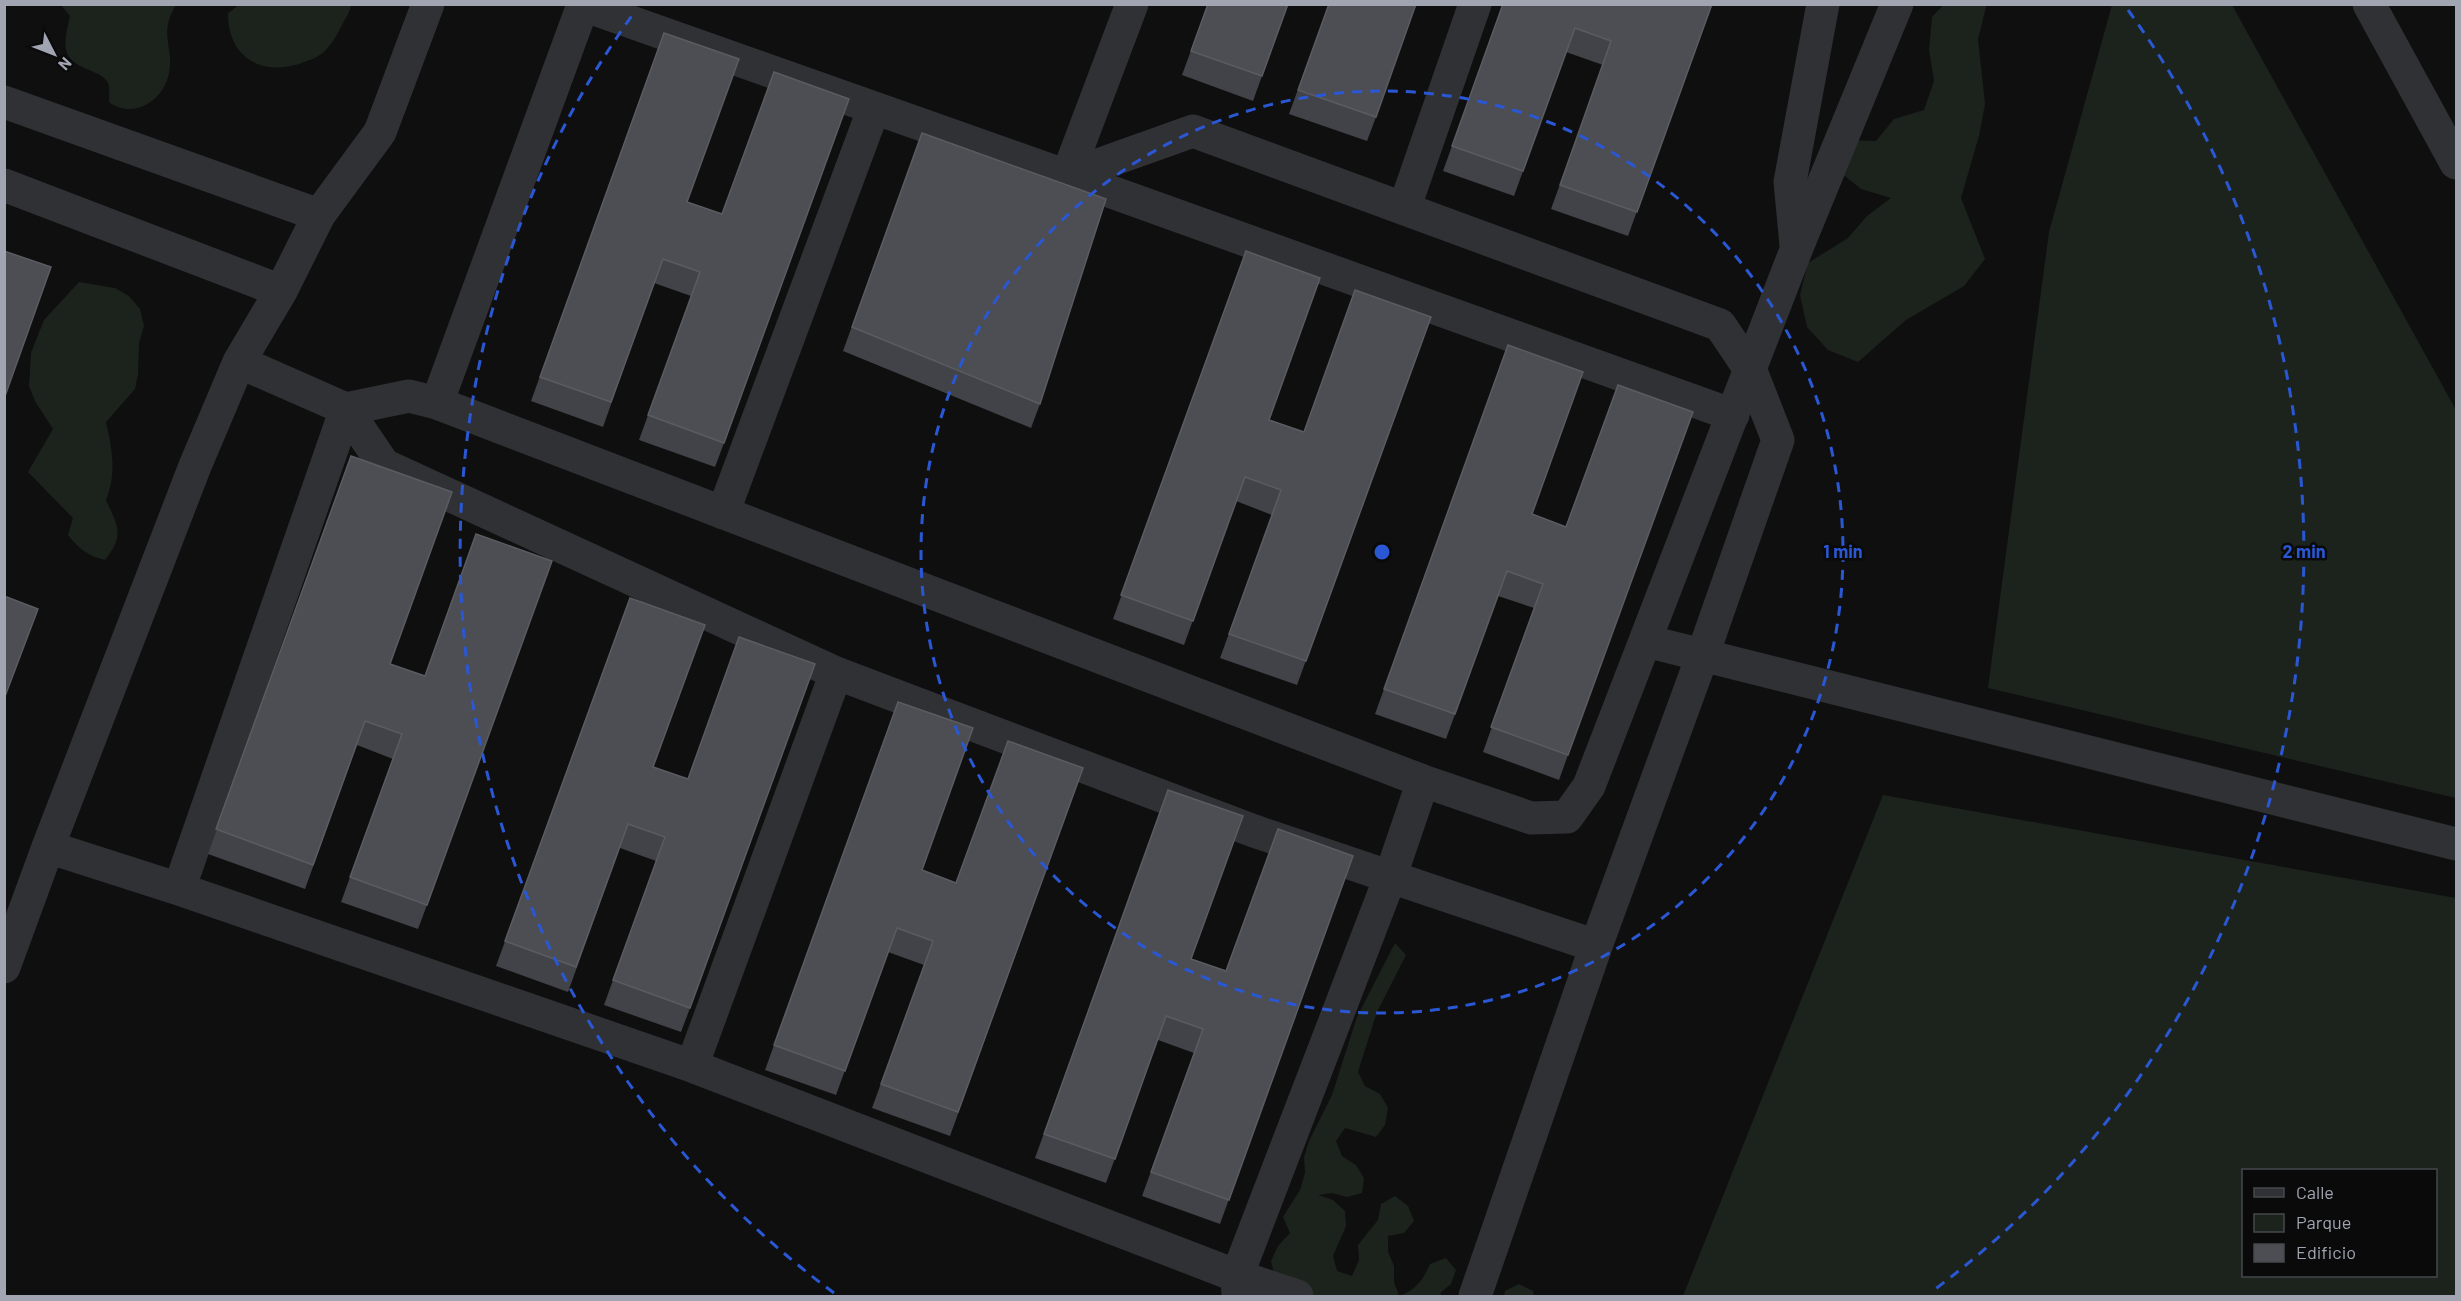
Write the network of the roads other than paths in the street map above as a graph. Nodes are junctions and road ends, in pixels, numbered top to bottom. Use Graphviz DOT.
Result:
graph roads {
  1 [pos="428,4"];
  2 [pos="1132,4"];
  3 [pos="1475,4"];
  4 [pos="1823,4"];
  5 [pos="1897,4"];
  6 [pos="2369,4"];
  7 [pos="582,5"];
  8 [pos="4,102"];
  9 [pos="874,108"];
  10 [pos="2457,163"];
  11 [pos="1067,176"];
  12 [pos="4,185"];
  13 [pos="1404,209"];
  14 [pos="319,215"];
  15 [pos="1796,250"];
  16 [pos="281,291"];
  17 [pos="239,362"];
  18 [pos="1751,370"];
  19 [pos="437,403"];
  20 [pos="346,409"];
  21 [pos="1733,415"];
  22 [pos="723,513"];
  23 [pos="1646,641"];
  24 [pos="1703,654"];
  25 [pos="836,674"];
  26 [pos="1423,781"];
  27 [pos="2457,844"];
  28 [pos="48,847"];
  29 [pos="1390,875"];
  30 [pos="179,889"];
  31 [pos="1596,946"];
  32 [pos="4,967"];
  33 [pos="692,1066"];
  34 [pos="1238,1286"];
  35 [pos="1297,1296"];
  36 [pos="1475,1296"];
  1 -- 14 [label="lane"];
  2 -- 11 [label="lane"];
  3 -- 13 [label="lane"];
  4 -- 15 [label="lane"];
  5 -- 15 [label="lane"];
  6 -- 10 [label="lane"];
  7 -- 9 [label="lane"];
  7 -- 19 [label="lane"];
  8 -- 14 [label="lane"];
  9 -- 11 [label="lane"];
  9 -- 22 [label="lane"];
  11 -- 13 [label="lane"];
  11 -- 21 [label="lane"];
  12 -- 16 [label="lane"];
  13 -- 18 [label="lane"];
  14 -- 16 [label="lane"];
  15 -- 18 [label="lane"];
  16 -- 17 [label="lane"];
  17 -- 20 [label="lane"];
  17 -- 28 [label="lane"];
  18 -- 21 [label="lane"];
  18 -- 24 [label="lane"];
  19 -- 20 [label="lane"];
  19 -- 22 [label="lane"];
  20 -- 25 [label="lane"];
  20 -- 30 [label="lane"];
  21 -- 23 [label="lane"];
  22 -- 26 [label="lane"];
  23 -- 24 [label="lane"];
  23 -- 26 [label="lane"];
  24 -- 27 [label="lane"];
  24 -- 31 [label="lane"];
  25 -- 29 [label="lane"];
  25 -- 33 [label="lane"];
  26 -- 29 [label="lane"];
  28 -- 30 [label="lane"];
  28 -- 32 [label="lane"];
  29 -- 31 [label="lane"];
  29 -- 34 [label="lane"];
  30 -- 33 [label="lane"];
  31 -- 36 [label="lane"];
  33 -- 34 [label="lane"];
  34 -- 35 [label="lane"];
}
